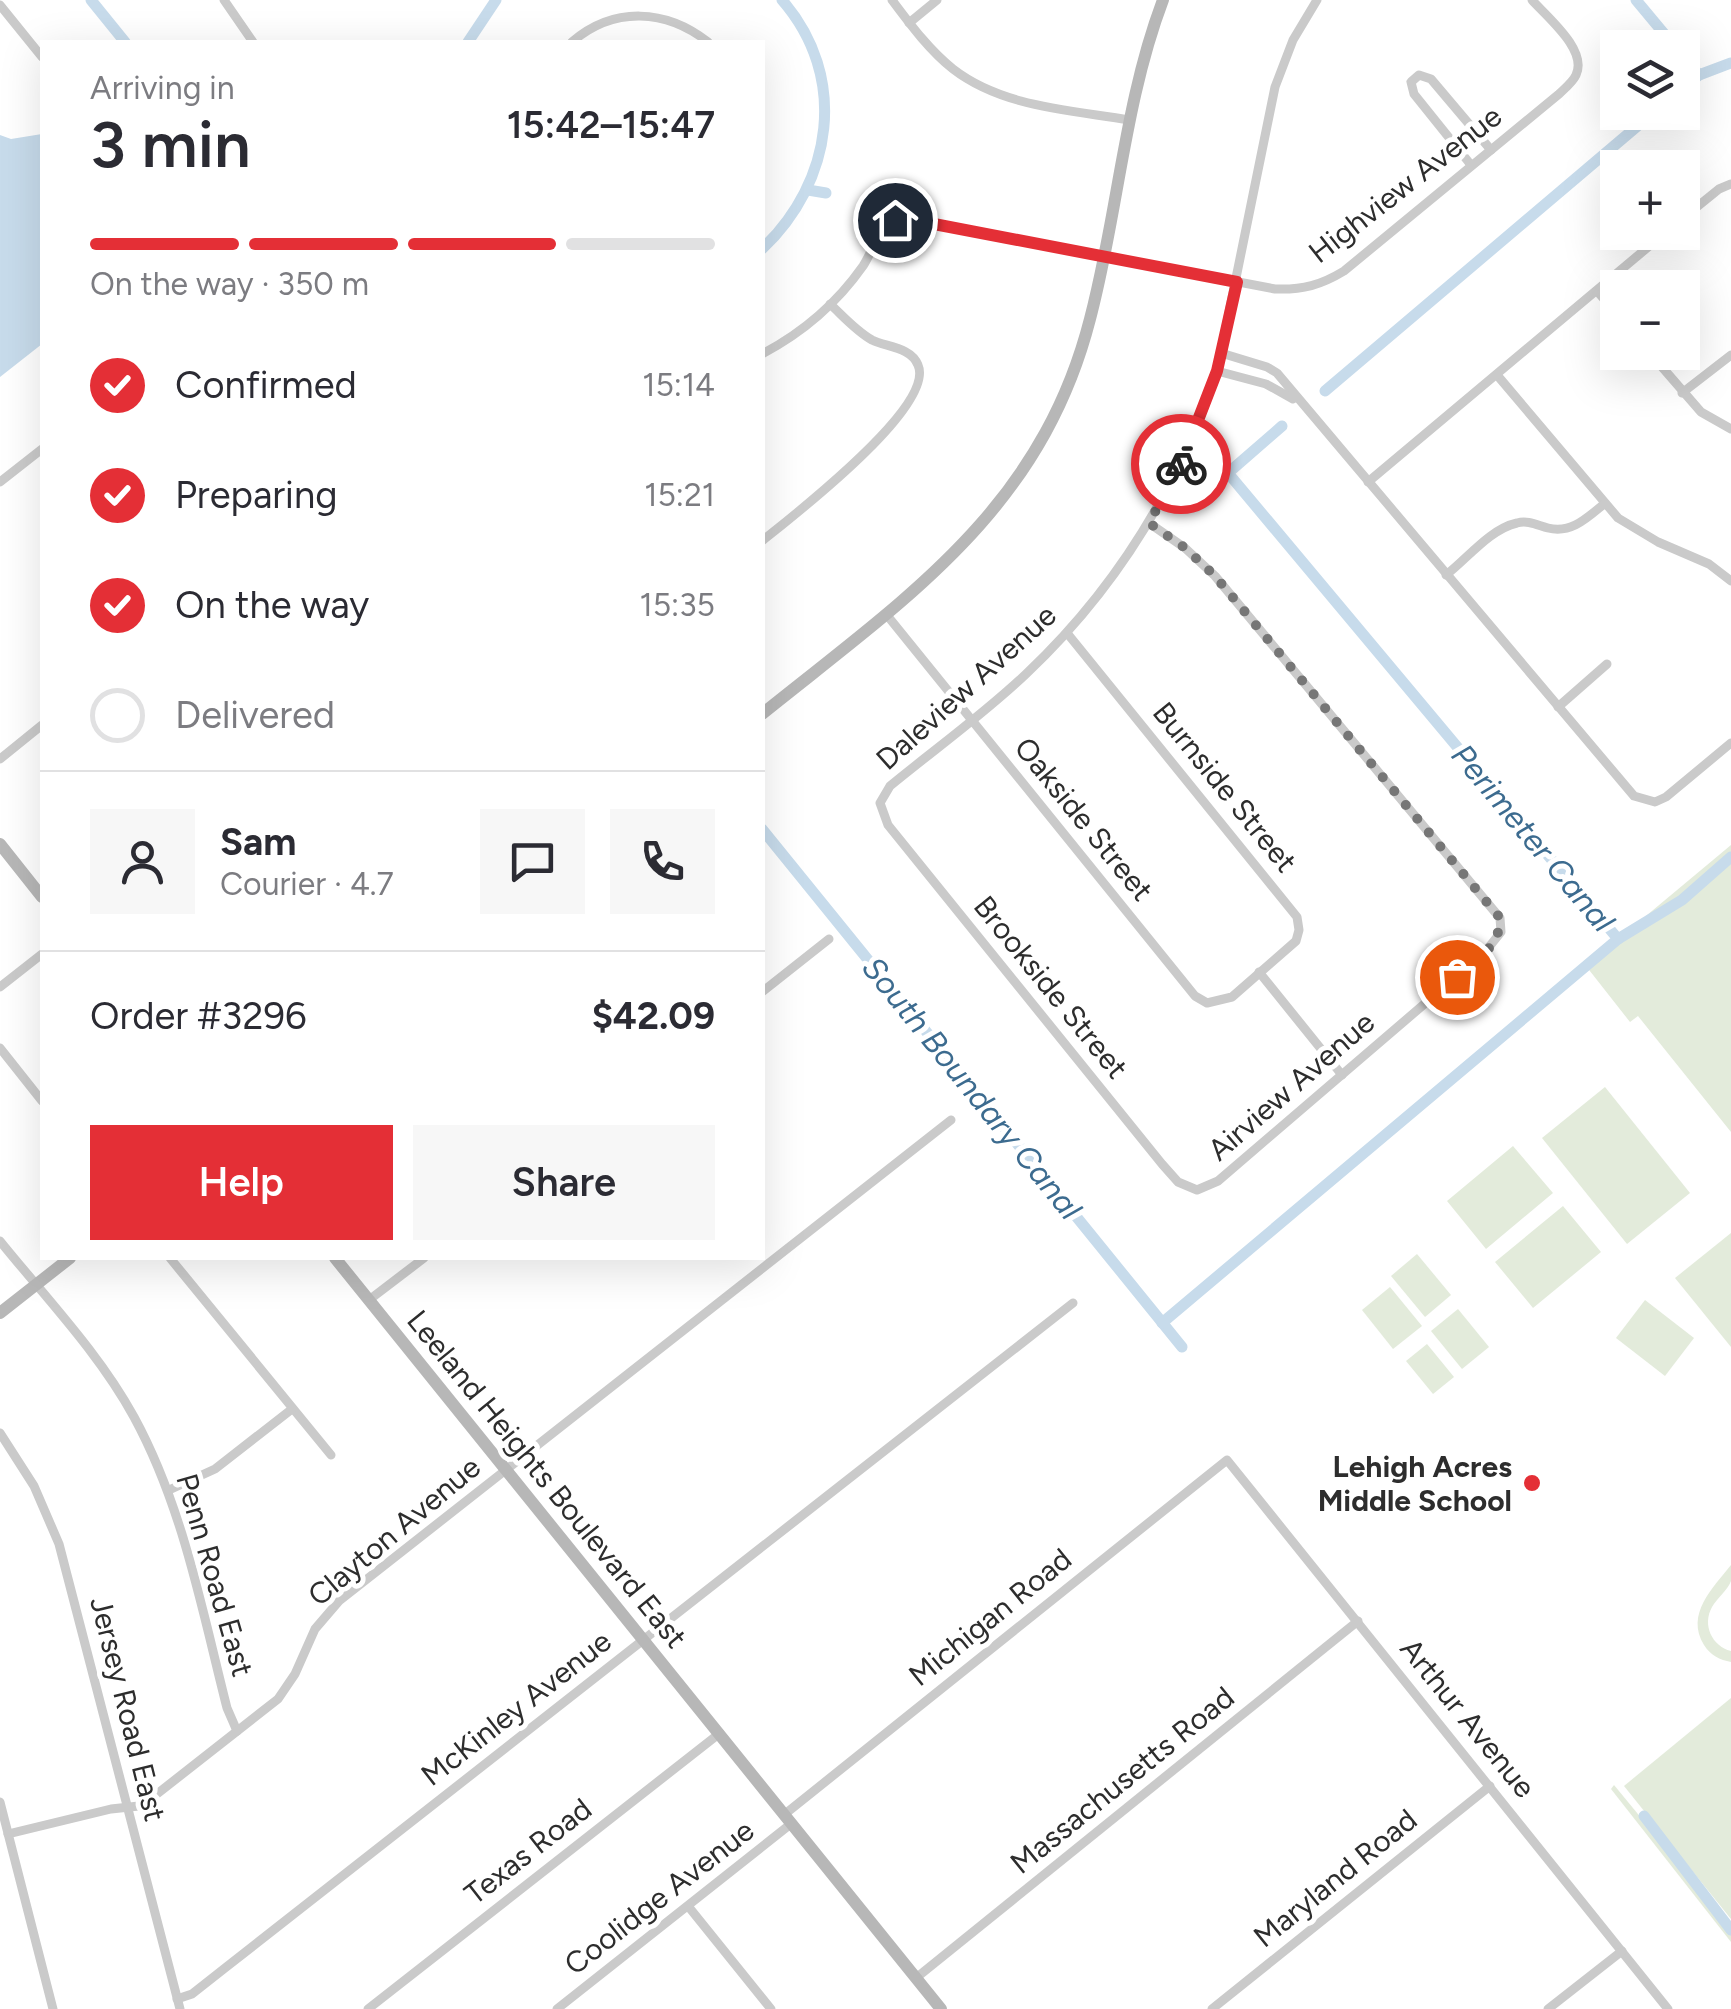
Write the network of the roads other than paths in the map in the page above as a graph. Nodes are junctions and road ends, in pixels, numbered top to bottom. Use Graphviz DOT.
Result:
graph roads {
  1 [pos="224,0"];
  2 [pos="892,0"];
  3 [pos="937,0"];
  4 [pos="1163,0"];
  5 [pos="1317,0"];
  6 [pos="1532,0"];
  7 [pos="0,5"];
  8 [pos="909,23"];
  9 [pos="252,40"];
  10 [pos="575,40"];
  11 [pos="705,40"];
  12 [pos="40,55"];
  13 [pos="1129,120"];
  14 [pos="1491,150"];
  15 [pos="1472,165"];
  16 [pos="1731,184"];
  17 [pos="1700,204"];
  18 [pos="1645,250"];
  19 [pos="1104,255"];
  20 [pos="1237,282"];
  21 [pos="1597,291"];
  22 [pos="1600,294"];
  23 [pos="830,304"];
  24 [pos="765,352"];
  25 [pos="1222,353"];
  26 [pos="1731,355"];
  27 [pos="1663,370"];
  28 [pos="1217,371"];
  29 [pos="1496,375"];
  30 [pos="1682,393"];
  31 [pos="1302,405"];
  32 [pos="1731,428"];
  33 [pos="40,450"];
  34 [pos="0,482"];
  35 [pos="1368,482"];
  36 [pos="1604,504"];
  37 [pos="1149,523"];
  38 [pos="765,538"];
  39 [pos="1446,575"];
  40 [pos="1731,581"];
  41 [pos="886,614"];
  42 [pos="1067,633"];
  43 [pos="1607,664"];
  44 [pos="1558,707"];
  45 [pos="765,712"];
  46 [pos="971,720"];
  47 [pos="40,728"];
  48 [pos="1731,742"];
  49 [pos="0,759"];
  50 [pos="880,803"];
  51 [pos="0,844"];
  52 [pos="40,894"];
  53 [pos="829,939"];
  54 [pos="40,956"];
  55 [pos="1259,972"];
  56 [pos="0,987"];
  57 [pos="765,990"];
  58 [pos="0,1048"];
  59 [pos="1342,1075"];
  60 [pos="40,1098"];
  61 [pos="952,1120"];
  62 [pos="1197,1190"];
  63 [pos="0,1241"];
  64 [pos="67,1260"];
  65 [pos="172,1260"];
  66 [pos="337,1260"];
  67 [pos="421,1260"];
  68 [pos="36,1285"];
  69 [pos="370,1300"];
  70 [pos="1072,1303"];
  71 [pos="0,1313"];
  72 [pos="292,1409"];
  73 [pos="0,1433"];
  74 [pos="331,1455"];
  75 [pos="1227,1460"];
  76 [pos="507,1470"];
  77 [pos="169,1490"];
  78 [pos="1358,1621"];
  79 [pos="644,1640"];
  80 [pos="238,1731"];
  81 [pos="720,1733"];
  82 [pos="1490,1786"];
  83 [pos="0,1802"];
  84 [pos="126,1806"];
  85 [pos="788,1819"];
  86 [pos="8,1834"];
  87 [pos="688,1906"];
  88 [pos="1622,1951"];
  89 [pos="916,1978"];
  90 [pos="178,2004"];
  91 [pos="53,2009"];
  92 [pos="368,2009"];
  93 [pos="557,2009"];
  94 [pos="771,2009"];
  95 [pos="942,2009"];
  96 [pos="1212,2009"];
  97 [pos="1548,2009"];
  98 [pos="1668,2009"];
  1 -- 9 [label="street"];
  2 -- 8 [label="street"];
  3 -- 8 [label="street"];
  4 -- 13 [label="main road"];
  5 -- 20 [label="street, Daleview Avenue"];
  6 -- 14 [label="street, Highview Avenue"];
  7 -- 12 [label="street"];
  8 -- 13 [label="street"];
  10 -- 11 [label="street"];
  13 -- 19 [label="main road"];
  14 -- 15 [label="street, Highview Avenue"];
  14 -- 15 [label="street"];
  15 -- 20 [label="street, Highview Avenue"];
  16 -- 17 [label="street"];
  18 -- 21 [label="street"];
  19 -- 20 [label="street, Highview Avenue"];
  19 -- 23 [label="street, Highview Avenue"];
  19 -- 41 [label="main road"];
  20 -- 25 [label="street, Daleview Avenue"];
  21 -- 22 [label="street"];
  21 -- 29 [label="street"];
  23 -- 24 [label="street, Highview Avenue"];
  23 -- 38 [label="street"];
  25 -- 28 [label="street, Daleview Avenue"];
  25 -- 31 [label="street"];
  26 -- 30 [label="street"];
  27 -- 30 [label="street"];
  28 -- 31 [label="street"];
  28 -- 37 [label="street, Daleview Avenue"];
  29 -- 35 [label="street"];
  29 -- 36 [label="street"];
  30 -- 32 [label="street"];
  31 -- 35 [label="street"];
  33 -- 34 [label="street"];
  35 -- 39 [label="street"];
  36 -- 39 [label="street"];
  36 -- 40 [label="street"];
  37 -- 42 [label="street, Daleview Avenue"];
  37 -- 59 [label="street, Airview Avenue"];
  39 -- 44 [label="street"];
  41 -- 45 [label="main road"];
  41 -- 46 [label="street, Oakside Street"];
  42 -- 46 [label="street, Daleview Avenue"];
  42 -- 55 [label="street, Burnside Street"];
  43 -- 44 [label="street"];
  44 -- 48 [label="street"];
  46 -- 50 [label="street, Daleview Avenue"];
  46 -- 55 [label="street, Oakside Street"];
  47 -- 49 [label="street"];
  50 -- 62 [label="street, Brookside Street"];
  51 -- 52 [label="main road"];
  53 -- 57 [label="street"];
  54 -- 56 [label="street"];
  55 -- 59 [label="street"];
  58 -- 60 [label="street"];
  59 -- 62 [label="street, Airview Avenue"];
  61 -- 76 [label="street, Clayton Avenue"];
  63 -- 68 [label="street, Penn Road East"];
  64 -- 68 [label="main road"];
  65 -- 72 [label="street"];
  66 -- 69 [label="main road, Leeland Heights Boulevard East"];
  67 -- 69 [label="street"];
  68 -- 71 [label="main road"];
  68 -- 77 [label="street, Penn Road East"];
  69 -- 76 [label="main road, Leeland Heights Boulevard East"];
  70 -- 79 [label="street, McKinley Avenue"];
  72 -- 74 [label="street"];
  72 -- 77 [label="street"];
  73 -- 84 [label="street, Jersey Road East"];
  75 -- 78 [label="street, Arthur Avenue"];
  75 -- 85 [label="street, Michigan Road"];
  76 -- 79 [label="main road, Leeland Heights Boulevard East"];
  76 -- 80 [label="street, Clayton Avenue"];
  77 -- 80 [label="street, Penn Road East"];
  78 -- 82 [label="street, Arthur Avenue"];
  78 -- 89 [label="street, Massachusetts Road"];
  79 -- 81 [label="main road, Leeland Heights Boulevard East"];
  79 -- 90 [label="street, McKinley Avenue"];
  80 -- 84 [label="street, Clayton Avenue"];
  81 -- 85 [label="main road, Leeland Heights Boulevard East"];
  81 -- 92 [label="street, Texas Road"];
  82 -- 88 [label="street, Arthur Avenue"];
  82 -- 96 [label="street, Maryland Road"];
  83 -- 86 [label="street"];
  84 -- 86 [label="street, Clayton Avenue"];
  84 -- 90 [label="street, Jersey Road East"];
  85 -- 87 [label="street, Coolidge Avenue"];
  85 -- 89 [label="main road, Leeland Heights Boulevard East"];
  86 -- 91 [label="street"];
  87 -- 93 [label="street, Coolidge Avenue"];
  87 -- 94 [label="street"];
  88 -- 97 [label="street"];
  88 -- 98 [label="street, Arthur Avenue"];
  89 -- 95 [label="main road, Leeland Heights Boulevard East"];
}
